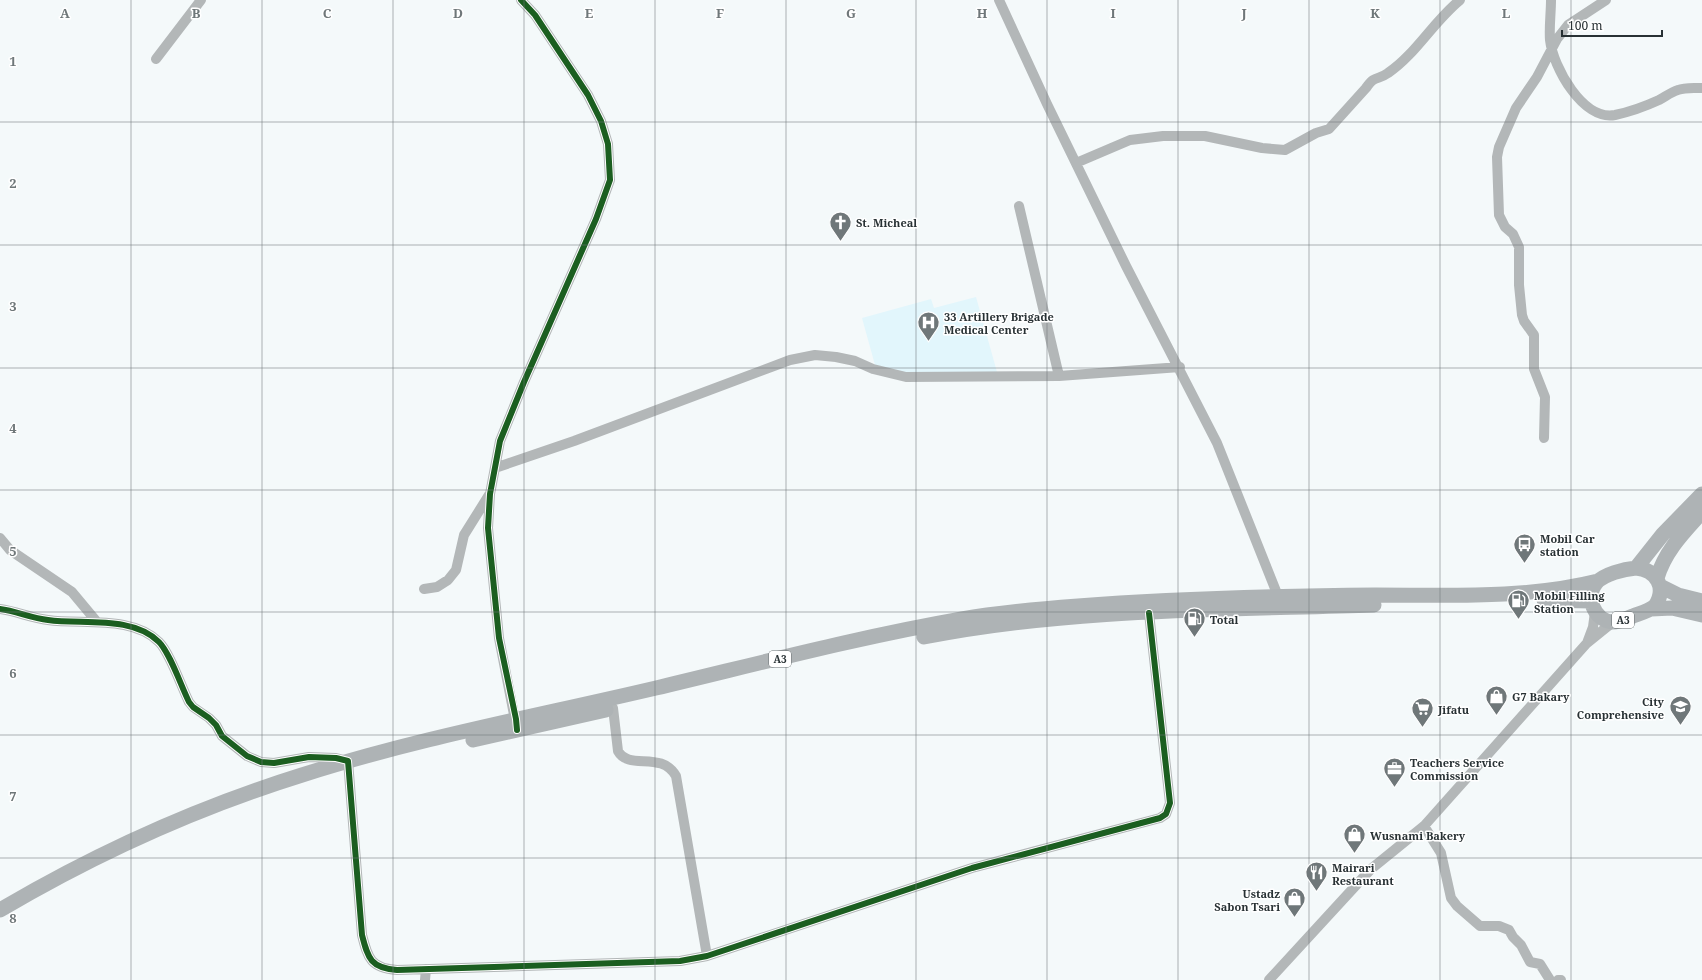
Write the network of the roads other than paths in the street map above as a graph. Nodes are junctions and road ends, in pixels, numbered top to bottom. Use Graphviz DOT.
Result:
graph roads {
  1 [pos="201,0"];
  2 [pos="999,0"];
  3 [pos="1460,0"];
  4 [pos="1551,0"];
  5 [pos="1606,0"];
  6 [pos="526,2"];
  7 [pos="1552,48"];
  8 [pos="156,59"];
  9 [pos="1702,88"];
  10 [pos="1076,163"];
  11 [pos="1019,206"];
  12 [pos="1180,367"];
  13 [pos="1059,376"];
  14 [pos="1544,438"];
  15 [pos="495,468"];
  16 [pos="490,494"];
  17 [pos="1702,494"];
  18 [pos="1702,512"];
  19 [pos="0,538"];
  20 [pos="1636,568"];
  21 [pos="1598,582"];
  22 [pos="1658,582"];
  23 [pos="424,589"];
  24 [pos="1278,596"];
  25 [pos="1702,601"];
  26 [pos="1593,606"];
  27 [pos="1149,607"];
  28 [pos="1651,609"];
  29 [pos="0,610"];
  30 [pos="1702,615"];
  31 [pos="97,622"];
  32 [pos="1614,622"];
  33 [pos="1587,643"];
  34 [pos="656,693"];
  35 [pos="613,708"];
  36 [pos="516,725"];
  37 [pos="301,758"];
  38 [pos="348,766"];
  39 [pos="317,770"];
  40 [pos="1424,826"];
  41 [pos="103,860"];
  42 [pos="0,910"];
  43 [pos="0,921"];
  44 [pos="707,956"];
  45 [pos="426,969"];
  46 [pos="425,980"];
  47 [pos="1269,980"];
  48 [pos="1550,980"];
  1 -- 8 [label="street"];
  2 -- 10 [label="street"];
  3 -- 10 [label="street"];
  4 -- 7 [label="street"];
  5 -- 7 [label="street"];
  6 -- 15 [label="street"];
  7 -- 9 [label="street"];
  7 -- 14 [label="street"];
  10 -- 12 [label="street"];
  11 -- 13 [label="street"];
  12 -- 13 [label="street"];
  12 -- 24 [label="street"];
  13 -- 15 [label="street"];
  15 -- 16 [label="street"];
  16 -- 23 [label="street"];
  16 -- 36 [label="street"];
  17 -- 20 [label="highway"];
  18 -- 22 [label="highway"];
  19 -- 31 [label="street"];
  20 -- 21 [label="highway, A3"];
  20 -- 22 [label="highway"];
  21 -- 24 [label="highway, A3"];
  21 -- 26 [label="highway"];
  22 -- 25 [label="highway"];
  22 -- 28 [label="highway"];
  24 -- 27 [label="highway, A3"];
  26 -- 27 [label="highway, A3"];
  26 -- 32 [label="highway, A3"];
  26 -- 33 [label="street"];
  27 -- 34 [label="highway, A3"];
  27 -- 44 [label="street"];
  28 -- 30 [label="highway"];
  28 -- 32 [label="highway, A3"];
  29 -- 31 [label="street"];
  31 -- 37 [label="street"];
  32 -- 33 [label="street"];
  33 -- 40 [label="street"];
  34 -- 35 [label="highway, A3"];
  34 -- 36 [label="highway, A3"];
  35 -- 36 [label="highway, A3"];
  35 -- 44 [label="street"];
  36 -- 38 [label="highway, A3"];
  37 -- 38 [label="street"];
  37 -- 39 [label="street"];
  38 -- 39 [label="highway, A3"];
  38 -- 41 [label="highway, A3"];
  38 -- 45 [label="street"];
  39 -- 41 [label="highway, A3"];
  40 -- 47 [label="street"];
  40 -- 48 [label="street"];
  41 -- 42 [label="highway, A3"];
  41 -- 43 [label="highway, A3"];
  44 -- 45 [label="street"];
  45 -- 46 [label="street"];
}
